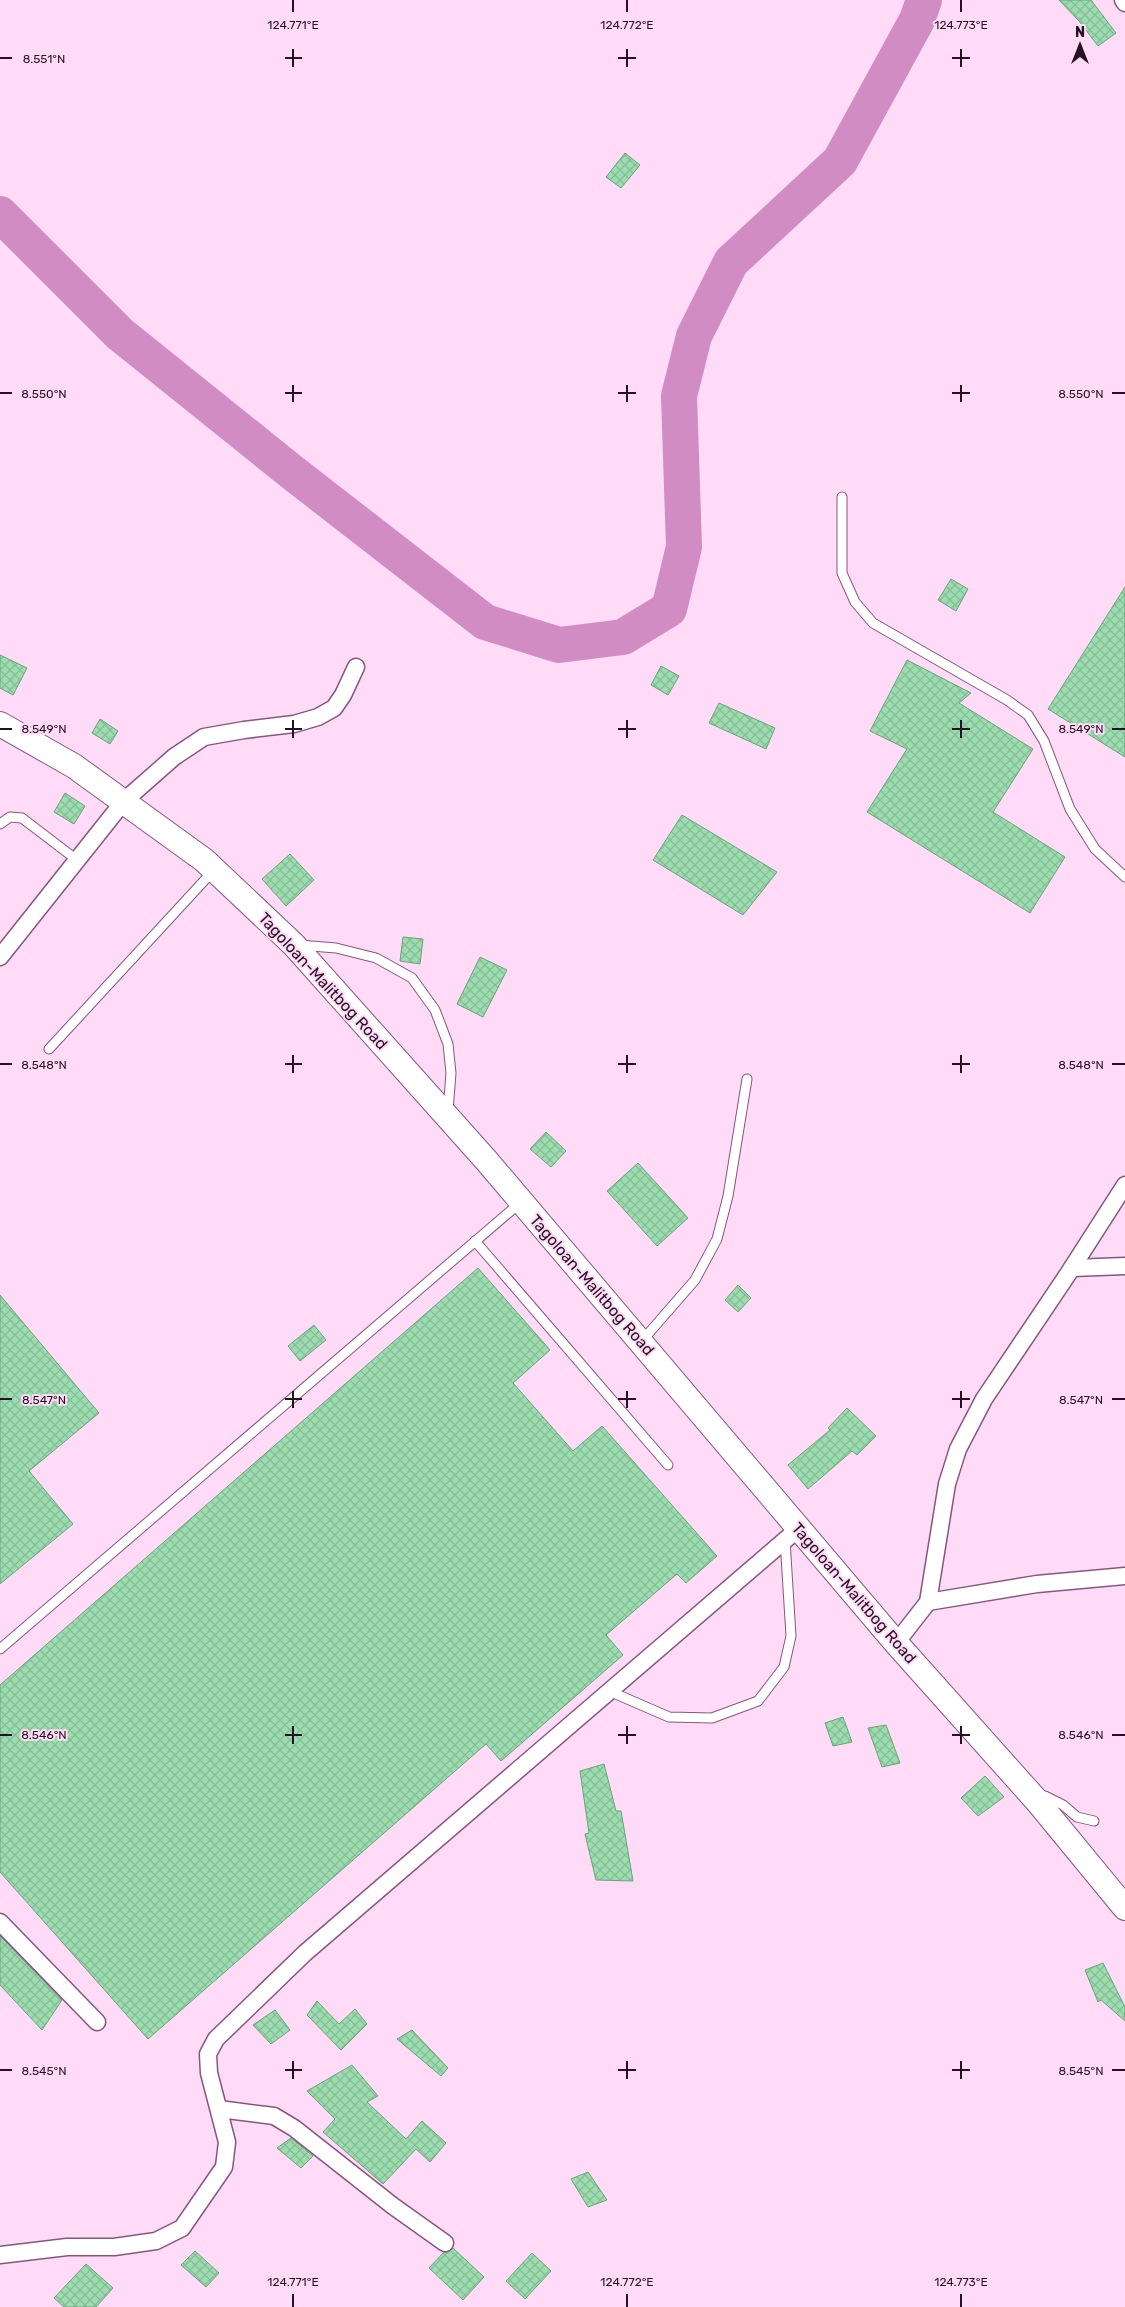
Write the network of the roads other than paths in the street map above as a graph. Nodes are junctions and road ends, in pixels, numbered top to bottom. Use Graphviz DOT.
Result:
graph roads {
  1 [pos="842,497"];
  2 [pos="356,667"];
  3 [pos="0,724"];
  4 [pos="124,801"];
  5 [pos="0,824"];
  6 [pos="77,860"];
  7 [pos="214,869"];
  8 [pos="1125,877"];
  9 [pos="294,945"];
  10 [pos="0,957"];
  11 [pos="49,1049"];
  12 [pos="747,1079"];
  13 [pos="447,1118"];
  14 [pos="1125,1185"];
  15 [pos="521,1202"];
  16 [pos="475,1240"];
  17 [pos="1125,1266"];
  18 [pos="1072,1268"];
  19 [pos="641,1342"];
  20 [pos="668,1465"];
  21 [pos="792,1534"];
  22 [pos="1125,1576"];
  23 [pos="928,1602"];
  24 [pos="896,1643"];
  25 [pos="0,1649"];
  26 [pos="610,1691"];
  27 [pos="1037,1801"];
  28 [pos="1094,1821"];
  29 [pos="1125,1908"];
  30 [pos="0,1922"];
  31 [pos="97,2022"];
  32 [pos="219,2109"];
  33 [pos="445,2243"];
  34 [pos="0,2254"];
  1 -- 8 [label="lane"];
  2 -- 4 [label="street"];
  3 -- 4 [label="main road, Tagoloan-Malitbog Road"];
  4 -- 6 [label="street"];
  4 -- 7 [label="main road, Tagoloan-Malitbog Road"];
  5 -- 6 [label="lane"];
  6 -- 10 [label="street"];
  7 -- 9 [label="main road, Tagoloan-Malitbog Road"];
  7 -- 11 [label="lane"];
  9 -- 13 [label="main road, Tagoloan-Malitbog Road"];
  9 -- 13 [label="lane"];
  12 -- 19 [label="lane"];
  13 -- 15 [label="main road, Tagoloan-Malitbog Road"];
  14 -- 18 [label="street"];
  15 -- 16 [label="lane"];
  15 -- 19 [label="main road, Tagoloan-Malitbog Road"];
  16 -- 20 [label="lane"];
  16 -- 25 [label="lane"];
  17 -- 18 [label="street"];
  18 -- 23 [label="street"];
  19 -- 21 [label="main road, Tagoloan-Malitbog Road"];
  21 -- 24 [label="main road, Tagoloan-Malitbog Road"];
  21 -- 26 [label="street"];
  21 -- 26 [label="lane"];
  22 -- 23 [label="street"];
  23 -- 24 [label="street"];
  24 -- 27 [label="main road, Tagoloan-Malitbog Road"];
  26 -- 32 [label="street"];
  27 -- 28 [label="lane"];
  27 -- 29 [label="main road, Tagoloan-Malitbog Road"];
  30 -- 31 [label="street"];
  32 -- 33 [label="street"];
  32 -- 34 [label="street"];
}
